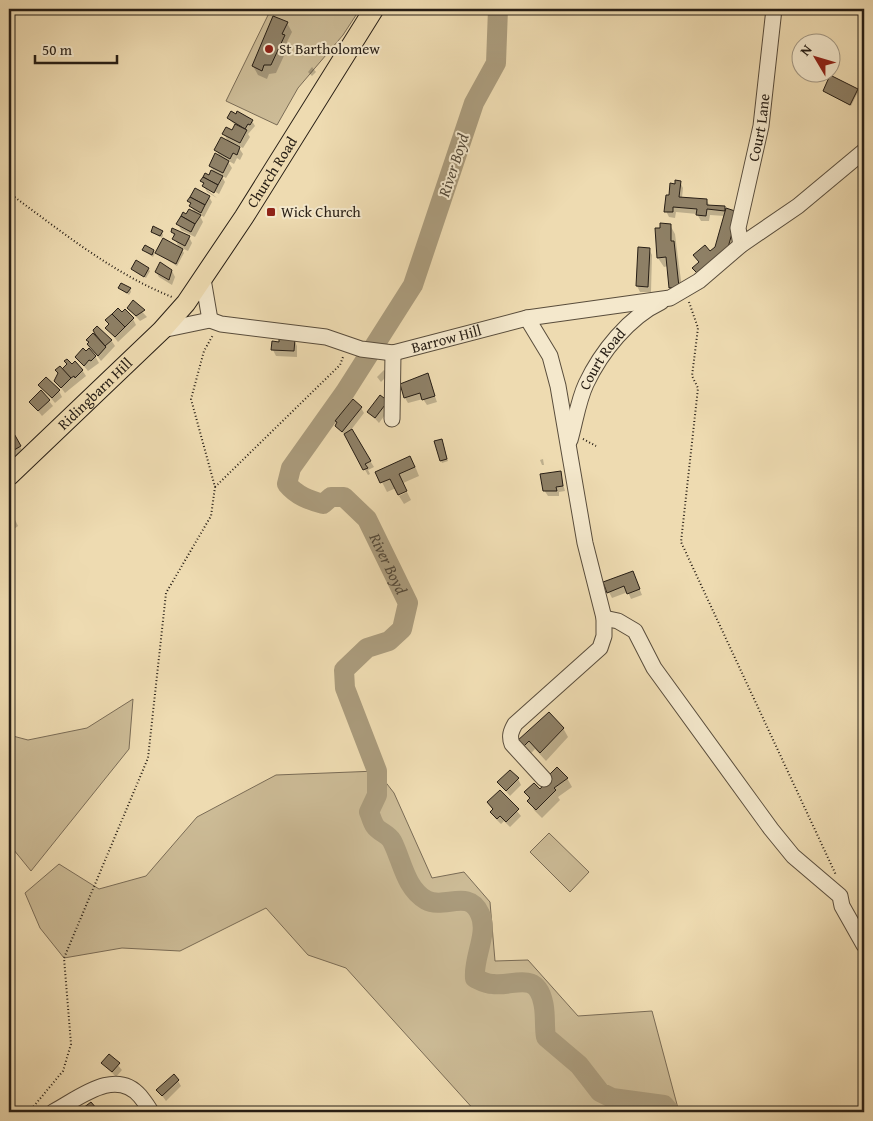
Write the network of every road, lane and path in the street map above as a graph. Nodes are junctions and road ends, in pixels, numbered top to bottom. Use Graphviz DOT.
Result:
graph roads {
  1 [pos="374,9"];
  2 [pos="774,9"];
  3 [pos="864,151"];
  4 [pos="9,193"];
  5 [pos="741,246"];
  6 [pos="203,279"];
  7 [pos="683,291"];
  8 [pos="670,298"];
  9 [pos="186,303"];
  10 [pos="527,318"];
  11 [pos="216,322"];
  12 [pos="162,330"];
  13 [pos="357,348"];
  14 [pos="386,352"];
  15 [pos="392,419"];
  16 [pos="569,445"];
  17 [pos="15,465"];
  18 [pos="215,487"];
  19 [pos="604,618"];
  20 [pos="544,780"];
  21 [pos="840,883"];
  22 [pos="864,945"];
  23 [pos="29,1112"];
  24 [pos="53,1112"];
  25 [pos="151,1112"];
  1 -- 6 [label="main road, Church Road"];
  2 -- 5 [label="street, Court Lane"];
  3 -- 5 [label="street"];
  4 -- 9 [label="path"];
  5 -- 7 [label="street"];
  6 -- 9 [label="main road, Church Road"];
  6 -- 11 [label="street"];
  7 -- 8 [label="street, Barrow Hill"];
  7 -- 21 [label="path"];
  8 -- 10 [label="street, Barrow Hill"];
  8 -- 16 [label="street, Court Road"];
  9 -- 12 [label="main road, Church Road"];
  10 -- 14 [label="street, Barrow Hill"];
  10 -- 16 [label="street, Court Road"];
  11 -- 12 [label="street, Barrow Hill"];
  11 -- 13 [label="street, Barrow Hill"];
  11 -- 18 [label="path"];
  12 -- 17 [label="main road, Ridingbarn Hill"];
  13 -- 14 [label="street, Barrow Hill"];
  13 -- 18 [label="path"];
  14 -- 15 [label="street"];
  16 -- 19 [label="street, Court Road"];
  18 -- 23 [label="path"];
  19 -- 20 [label="street, Court Road"];
  19 -- 22 [label="street"];
  24 -- 25 [label="street"];
}
